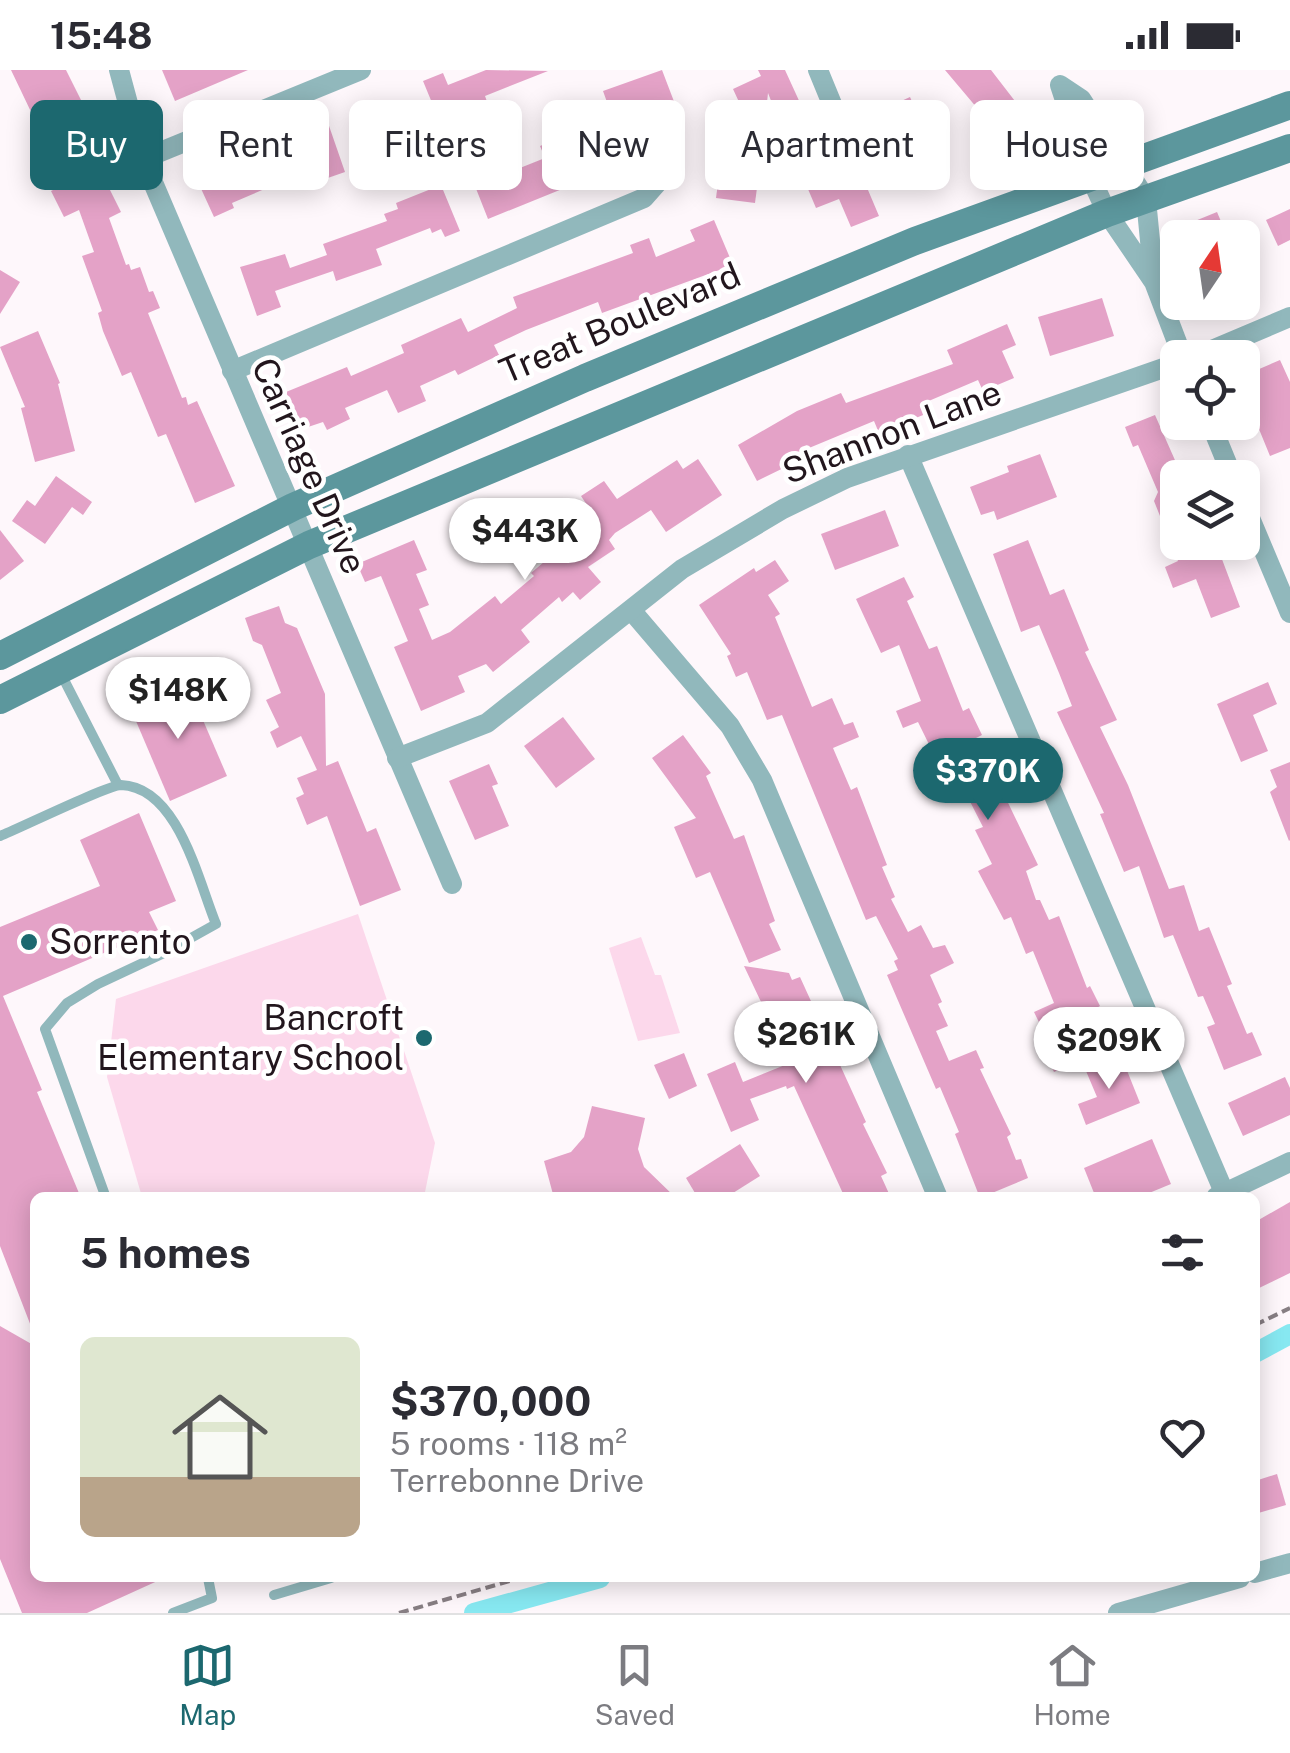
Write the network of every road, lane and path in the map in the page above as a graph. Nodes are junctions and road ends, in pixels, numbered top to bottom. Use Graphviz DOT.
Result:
graph roads {
  1 [pos="119,70"];
  2 [pos="361,70"];
  3 [pos="818,70"];
  4 [pos="1054,78"];
  5 [pos="127,100"];
  6 [pos="830,100"];
  7 [pos="1082,100"];
  8 [pos="1290,105"];
  9 [pos="1290,148"];
  10 [pos="163,151"];
  11 [pos="1144,156"];
  12 [pos="156,190"];
  13 [pos="651,190"];
  14 [pos="1052,190"];
  15 [pos="1096,190"];
  16 [pos="1141,190"];
  17 [pos="1146,198"];
  18 [pos="1107,213"];
  19 [pos="1154,282"];
  20 [pos="1290,317"];
  21 [pos="1176,340"];
  22 [pos="1236,340"];
  23 [pos="1160,369"];
  24 [pos="232,370"];
  25 [pos="908,456"];
  26 [pos="293,507"];
  27 [pos="1260,542"];
  28 [pos="310,545"];
  29 [pos="631,610"];
  30 [pos="1290,613"];
  31 [pos="0,656"];
  32 [pos="58,669"];
  33 [pos="0,700"];
  34 [pos="397,758"];
  35 [pos="118,785"];
  36 [pos="0,836"];
  37 [pos="452,884"];
  38 [pos="1290,1162"];
  39 [pos="104,1192"];
  40 [pos="935,1192"];
  41 [pos="1218,1192"];
  42 [pos="1225,1192"];
  43 [pos="1290,1308"];
  44 [pos="1260,1323"];
  45 [pos="1290,1563"];
  46 [pos="1260,1572"];
  47 [pos="209,1582"];
  48 [pos="318,1582"];
  49 [pos="506,1582"];
  50 [pos="1226,1582"];
  51 [pos="274,1595"];
  52 [pos="173,1613"];
  53 [pos="399,1613"];
  54 [pos="1118,1613"];
  1 -- 5 [label="street, Carriage Drive"];
  2 -- 10 [label="street"];
  3 -- 6 [label="street"];
  4 -- 7 [label="street"];
  8 -- 11 [label="main road, Treat Boulevard"];
  9 -- 17 [label="main road"];
  12 -- 24 [label="street, Carriage Drive"];
  13 -- 24 [label="street"];
  14 -- 26 [label="main road, Treat Boulevard"];
  15 -- 18 [label="street"];
  16 -- 17 [label="street"];
  17 -- 18 [label="main road"];
  17 -- 19 [label="street"];
  18 -- 19 [label="street"];
  18 -- 28 [label="main road"];
  19 -- 21 [label="street"];
  20 -- 22 [label="street"];
  23 -- 25 [label="street, Shannon Lane"];
  24 -- 26 [label="street, Carriage Drive"];
  25 -- 29 [label="street, Shannon Lane"];
  25 -- 41 [label="street"];
  26 -- 28 [label="street, Carriage Drive"];
  26 -- 31 [label="main road, Treat Boulevard"];
  27 -- 30 [label="street"];
  28 -- 32 [label="main road"];
  28 -- 34 [label="street, Carriage Drive"];
  29 -- 34 [label="street, Shannon Lane"];
  29 -- 40 [label="street"];
  32 -- 33 [label="main road"];
  32 -- 35 [label="lane"];
  34 -- 37 [label="street, Carriage Drive"];
  35 -- 36 [label="lane"];
  35 -- 39 [label="lane"];
  38 -- 42 [label="street"];
  43 -- 44 [label="path"];
  45 -- 46 [label="street"];
  47 -- 52 [label="lane"];
  48 -- 51 [label="lane"];
  49 -- 53 [label="path"];
  50 -- 54 [label="street"];
}
